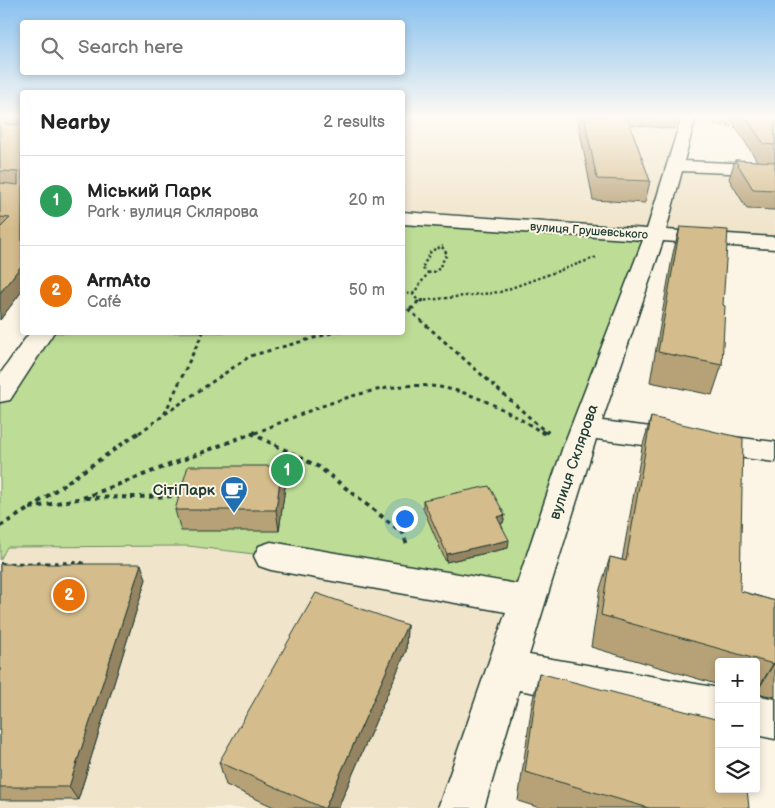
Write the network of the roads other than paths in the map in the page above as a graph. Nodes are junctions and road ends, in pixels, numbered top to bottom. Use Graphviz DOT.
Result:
graph roads {
  1 [pos="682,154"];
  2 [pos="675,166"];
  3 [pos="775,170"];
  4 [pos="405,218"];
  5 [pos="655,235"];
  6 [pos="775,243"];
  7 [pos="40,335"];
  8 [pos="0,394"];
  9 [pos="573,438"];
  10 [pos="775,452"];
  11 [pos="271,556"];
  12 [pos="529,601"];
  13 [pos="505,668"];
  14 [pos="715,707"];
  15 [pos="760,717"];
  16 [pos="775,719"];
  17 [pos="461,808"];
  1 -- 2 [label="street, вулиця Склярова"];
  2 -- 3 [label="street"];
  2 -- 5 [label="street, вулиця Склярова"];
  4 -- 5 [label="street, вулиця Грушевського"];
  5 -- 6 [label="street, вулиця Грушевського"];
  5 -- 9 [label="street, вулиця Склярова"];
  7 -- 8 [label="street"];
  9 -- 10 [label="street"];
  9 -- 12 [label="street, вулиця Склярова"];
  11 -- 12 [label="street"];
  12 -- 13 [label="street, вулиця Склярова"];
  13 -- 14 [label="street"];
  13 -- 17 [label="street, вулиця Склярова"];
  15 -- 16 [label="street"];
}
